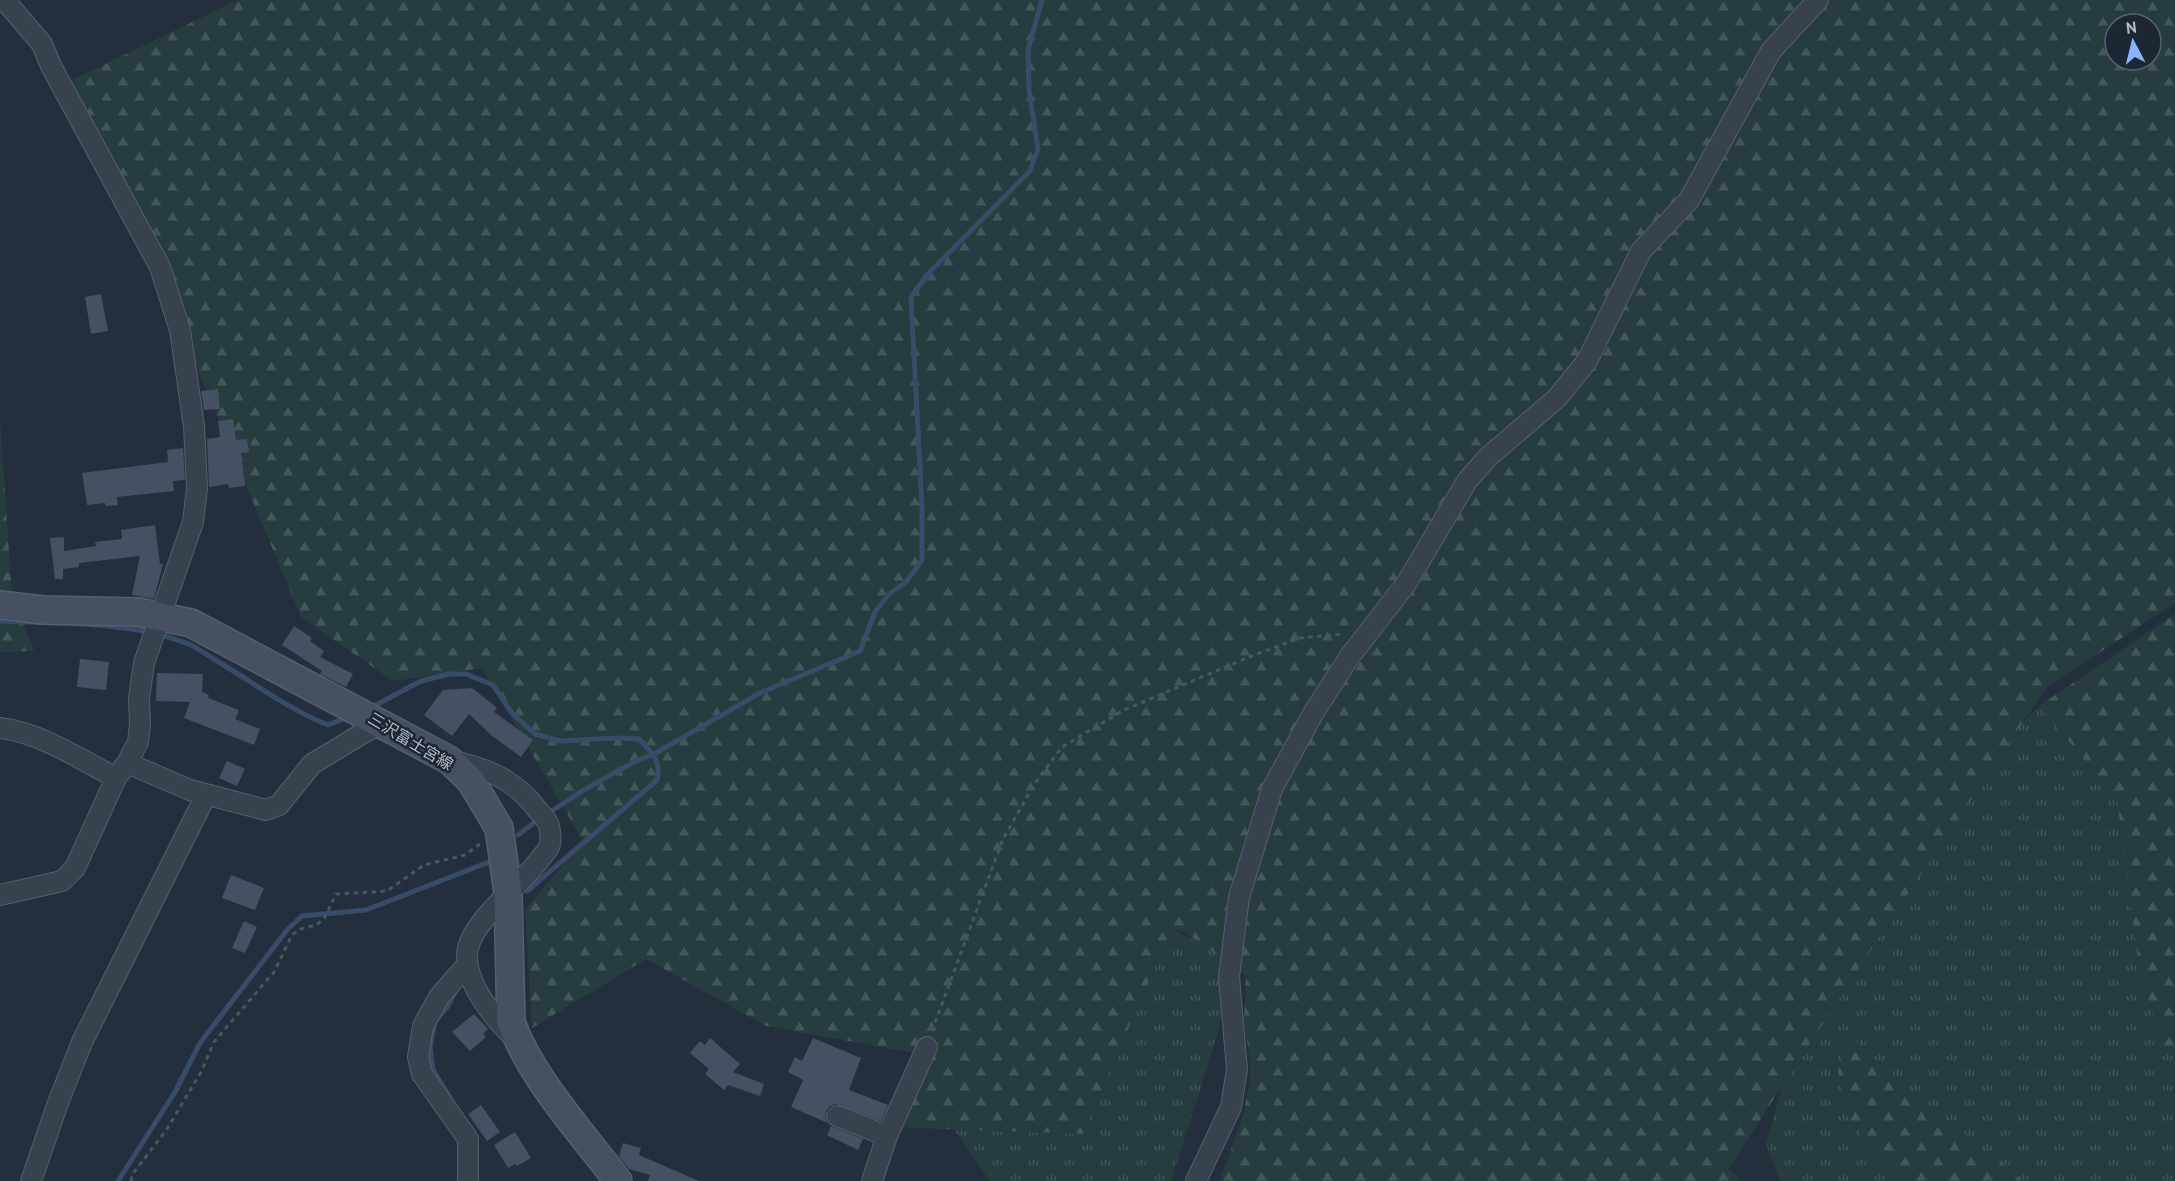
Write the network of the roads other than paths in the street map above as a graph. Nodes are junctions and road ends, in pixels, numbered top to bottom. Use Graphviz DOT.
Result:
graph roads {
  1 [pos="1818,0"];
  2 [pos="0,1"];
  3 [pos="0,605"];
  4 [pos="156,626"];
  5 [pos="369,716"];
  6 [pos="0,728"];
  7 [pos="449,759"];
  8 [pos="121,770"];
  9 [pos="206,795"];
  10 [pos="508,893"];
  11 [pos="0,895"];
  12 [pos="467,964"];
  13 [pos="517,1040"];
  14 [pos="927,1047"];
  15 [pos="837,1116"];
  16 [pos="887,1136"];
  17 [pos="31,1181"];
  18 [pos="468,1181"];
  19 [pos="618,1181"];
  20 [pos="872,1181"];
  21 [pos="1196,1181"];
  1 -- 21 [label="street"];
  2 -- 4 [label="street"];
  3 -- 4 [label="main road, 三沢富士宮線"];
  4 -- 5 [label="main road, 三沢富士宮線"];
  4 -- 8 [label="street"];
  5 -- 7 [label="main road, 三沢富士宮線"];
  5 -- 9 [label="street"];
  6 -- 8 [label="street"];
  7 -- 10 [label="main road, 三沢富士宮線"];
  7 -- 10 [label="street"];
  8 -- 9 [label="street"];
  8 -- 11 [label="street"];
  9 -- 17 [label="street"];
  10 -- 12 [label="street"];
  10 -- 13 [label="main road, 三沢富士宮線"];
  12 -- 13 [label="street"];
  12 -- 18 [label="street"];
  13 -- 19 [label="main road, 三沢富士宮線"];
  14 -- 16 [label="street"];
  15 -- 16 [label="street"];
  16 -- 20 [label="street"];
}
